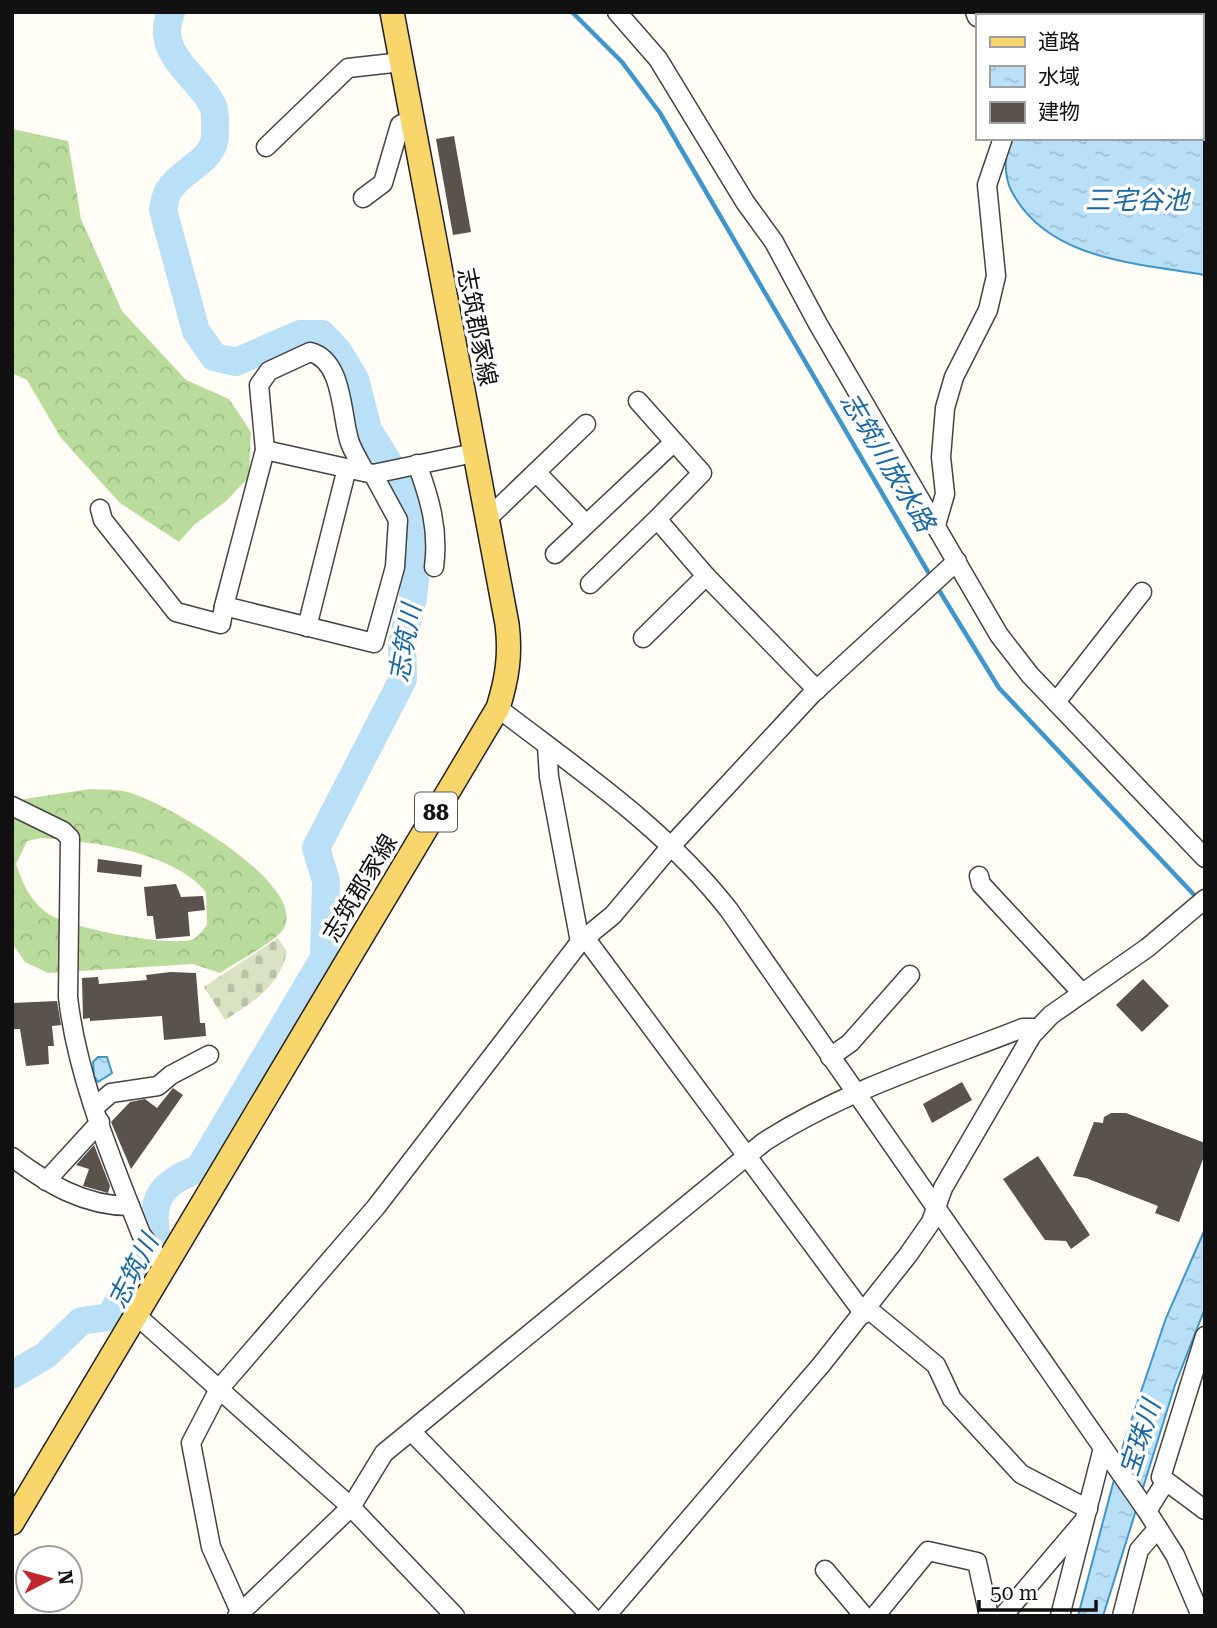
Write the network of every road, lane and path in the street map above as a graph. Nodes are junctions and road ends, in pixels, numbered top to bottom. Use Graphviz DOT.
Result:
graph roads {
  1 [pos="392,12"];
  2 [pos="617,12"];
  3 [pos="402,62"];
  4 [pos="412,119"];
  5 [pos="1002,140"];
  6 [pos="266,147"];
  7 [pos="363,198"];
  8 [pos="638,401"];
  9 [pos="586,424"];
  10 [pos="674,442"];
  11 [pos="265,450"];
  12 [pos="474,453"];
  13 [pos="411,465"];
  14 [pos="347,468"];
  15 [pos="536,472"];
  16 [pos="374,473"];
  17 [pos="100,509"];
  18 [pos="486,519"];
  19 [pos="657,519"];
  20 [pos="586,524"];
  21 [pos="936,525"];
  22 [pos="555,554"];
  23 [pos="957,561"];
  24 [pos="435,567"];
  25 [pos="706,576"];
  26 [pos="590,583"];
  27 [pos="1142,592"];
  28 [pos="223,606"];
  29 [pos="307,627"];
  30 [pos="643,638"];
  31 [pos="817,690"];
  32 [pos="1056,702"];
  33 [pos="498,708"];
  34 [pos="547,746"];
  35 [pos="12,806"];
  36 [pos="671,846"];
  37 [pos="1205,858"];
  38 [pos="979,876"];
  39 [pos="1205,900"];
  40 [pos="583,940"];
  41 [pos="910,975"];
  42 [pos="1082,993"];
  43 [pos="1038,1028"];
  44 [pos="209,1055"];
  45 [pos="830,1057"];
  46 [pos="856,1094"];
  47 [pos="98,1114"];
  48 [pos="746,1156"];
  49 [pos="12,1157"];
  50 [pos="46,1181"];
  51 [pos="130,1206"];
  52 [pos="937,1209"];
  53 [pos="161,1262"];
  54 [pos="866,1312"];
  55 [pos="136,1315"];
  56 [pos="1205,1336"];
  57 [pos="219,1389"];
  58 [pos="411,1431"];
  59 [pos="1108,1455"];
  60 [pos="1166,1482"];
  61 [pos="351,1507"];
  62 [pos="16,1508"];
  63 [pos="1205,1510"];
  64 [pos="1147,1511"];
  65 [pos="1087,1514"];
  66 [pos="1158,1528"];
  67 [pos="825,1570"];
  68 [pos="239,1615"];
  69 [pos="455,1616"];
  70 [pos="592,1616"];
  71 [pos="606,1616"];
  72 [pos="864,1616"];
  73 [pos="875,1616"];
  74 [pos="989,1616"];
  75 [pos="1003,1616"];
  76 [pos="1060,1616"];
  77 [pos="1122,1616"];
  78 [pos="1201,1616"];
  1 -- 3 [label="main road, 志筑郡家線 / 88"];
  2 -- 21 [label="street"];
  3 -- 4 [label="main road, 志筑郡家線 / 88"];
  3 -- 6 [label="street"];
  4 -- 7 [label="street"];
  4 -- 12 [label="main road, 志筑郡家線 / 88"];
  5 -- 21 [label="street"];
  8 -- 10 [label="street"];
  9 -- 15 [label="street"];
  10 -- 19 [label="street"];
  10 -- 20 [label="street"];
  11 -- 14 [label="street"];
  11 -- 16 [label="street"];
  11 -- 28 [label="street"];
  12 -- 13 [label="street"];
  12 -- 18 [label="main road, 志筑郡家線 / 88"];
  13 -- 16 [label="street"];
  13 -- 24 [label="street"];
  14 -- 16 [label="street"];
  14 -- 29 [label="street"];
  15 -- 18 [label="street"];
  15 -- 20 [label="street"];
  16 -- 29 [label="street"];
  17 -- 28 [label="street"];
  18 -- 33 [label="main road, 志筑郡家線 / 88"];
  19 -- 25 [label="street"];
  19 -- 26 [label="street"];
  20 -- 22 [label="street"];
  21 -- 23 [label="street"];
  23 -- 31 [label="street"];
  23 -- 32 [label="street"];
  25 -- 30 [label="street"];
  25 -- 31 [label="street"];
  27 -- 32 [label="street"];
  28 -- 29 [label="street"];
  31 -- 36 [label="street"];
  32 -- 37 [label="street"];
  33 -- 34 [label="street"];
  33 -- 53 [label="main road, 志筑郡家線 / 88"];
  34 -- 36 [label="street"];
  34 -- 40 [label="street"];
  35 -- 47 [label="street"];
  36 -- 40 [label="street"];
  36 -- 45 [label="street"];
  38 -- 42 [label="street"];
  39 -- 42 [label="street"];
  40 -- 48 [label="street"];
  40 -- 57 [label="street"];
  41 -- 45 [label="street"];
  42 -- 43 [label="street"];
  43 -- 46 [label="street"];
  43 -- 52 [label="street"];
  44 -- 47 [label="street"];
  45 -- 46 [label="street"];
  46 -- 48 [label="street"];
  46 -- 52 [label="street"];
  47 -- 50 [label="street"];
  47 -- 51 [label="street"];
  48 -- 54 [label="street"];
  48 -- 58 [label="street"];
  49 -- 50 [label="street"];
  50 -- 51 [label="street"];
  51 -- 53 [label="street"];
  52 -- 54 [label="street"];
  52 -- 59 [label="street"];
  53 -- 55 [label="main road, 志筑郡家線 / 88"];
  54 -- 65 [label="street"];
  54 -- 71 [label="street"];
  55 -- 57 [label="street"];
  55 -- 62 [label="main road, 志筑郡家線 / 88"];
  56 -- 60 [label="street"];
  57 -- 61 [label="street"];
  57 -- 68 [label="street"];
  58 -- 61 [label="street"];
  58 -- 70 [label="street"];
  59 -- 64 [label="street"];
  59 -- 65 [label="street"];
  60 -- 63 [label="street"];
  60 -- 64 [label="street"];
  61 -- 68 [label="street"];
  61 -- 69 [label="street"];
  64 -- 66 [label="street"];
  65 -- 75 [label="street"];
  65 -- 76 [label="street"];
  66 -- 77 [label="street"];
  66 -- 78 [label="street"];
  67 -- 72 [label="street"];
  73 -- 74 [label="street"];
}
